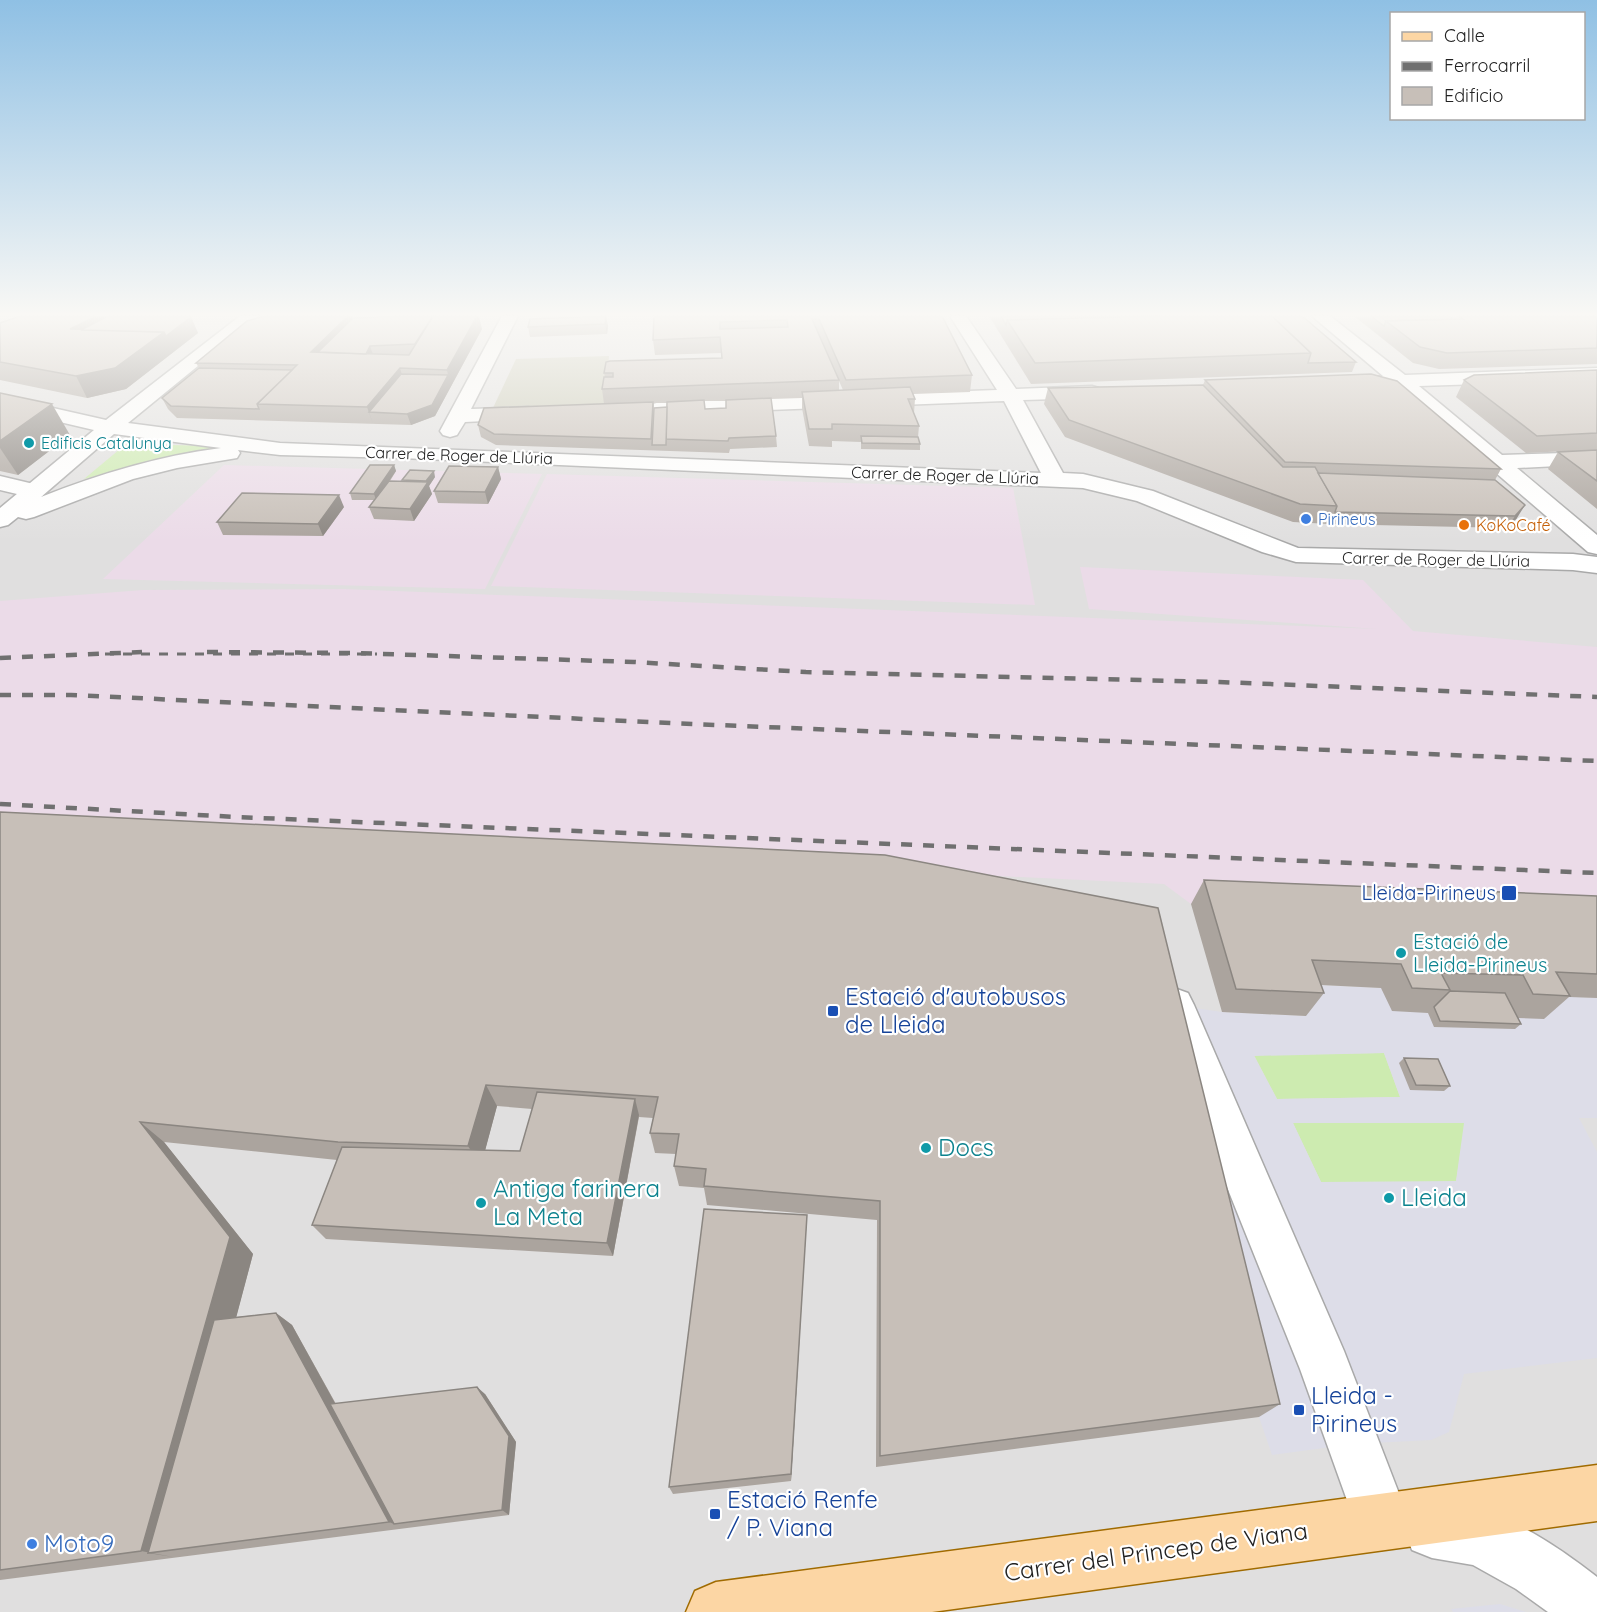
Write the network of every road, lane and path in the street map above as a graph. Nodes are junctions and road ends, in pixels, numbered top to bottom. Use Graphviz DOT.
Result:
graph roads {
  1 [pos="156,391"];
  2 [pos="471,391"];
  3 [pos="1008,391"];
  4 [pos="1100,391"];
  5 [pos="1413,391"];
  6 [pos="1010,394"];
  7 [pos="0,402"];
  8 [pos="636,409"];
  9 [pos="541,412"];
  10 [pos="455,423"];
  11 [pos="110,428"];
  12 [pos="280,449"];
  13 [pos="401,452"];
  14 [pos="471,455"];
  15 [pos="1597,458"];
  16 [pos="1498,462"];
  17 [pos="1055,479"];
  18 [pos="0,483"];
  19 [pos="34,491"];
  20 [pos="0,522"];
  21 [pos="1597,547"];
  22 [pos="1597,565"];
  23 [pos="1174,1005"];
  24 [pos="1597,1493"];
  25 [pos="1382,1522"];
  26 [pos="716,1612"];
  27 [pos="1594,1612"];
  1 -- 11 [label="street"];
  2 -- 10 [label="street"];
  3 -- 6 [label="street"];
  4 -- 6 [label="street"];
  5 -- 16 [label="street"];
  6 -- 8 [label="street"];
  6 -- 17 [label="street"];
  7 -- 11 [label="street, Carrer de Roger de Llúria"];
  9 -- 10 [label="street"];
  10 -- 13 [label="street"];
  10 -- 14 [label="street"];
  11 -- 12 [label="street, Carrer de Roger de Llúria"];
  11 -- 19 [label="street"];
  12 -- 13 [label="street, Carrer de Roger de Llúria"];
  12 -- 20 [label="street, Carrer de Roger de Llúria"];
  13 -- 14 [label="street, Carrer de Roger de Llúria"];
  14 -- 17 [label="street, Carrer de Roger de Llúria"];
  15 -- 16 [label="street"];
  16 -- 21 [label="street"];
  17 -- 22 [label="street, Carrer de Roger de Llúria"];
  18 -- 19 [label="street"];
  19 -- 20 [label="street"];
  23 -- 25 [label="street"];
  24 -- 25 [label="main road, Carrer del Princep de Viana"];
  25 -- 26 [label="main road, Carrer del Princep de Viana"];
  25 -- 27 [label="street"];
}
